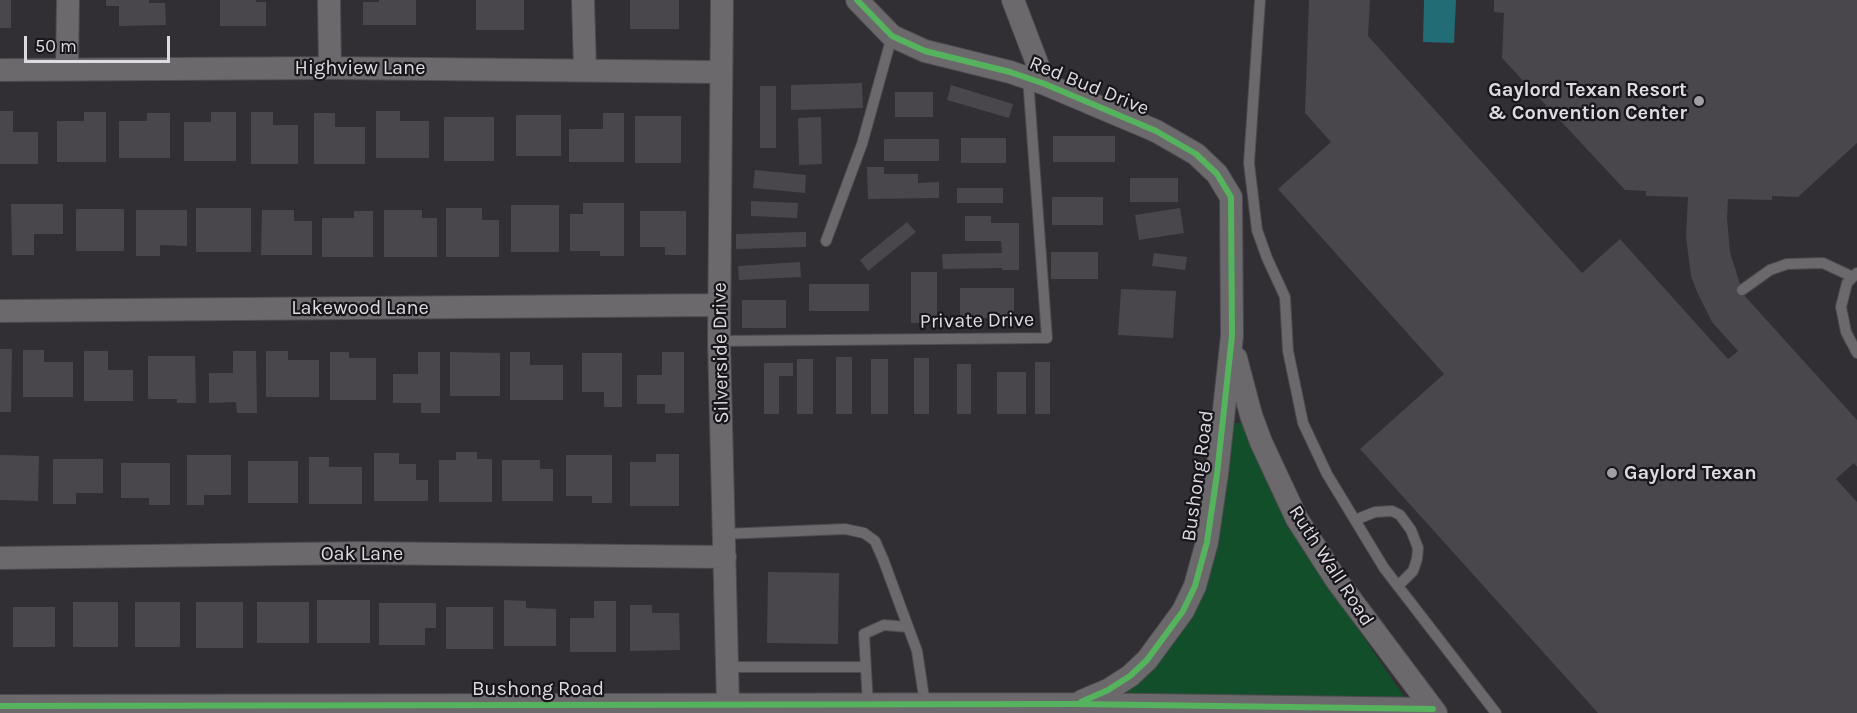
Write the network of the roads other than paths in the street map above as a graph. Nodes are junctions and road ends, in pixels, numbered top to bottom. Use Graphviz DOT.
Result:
graph roads {
  1 [pos="68,0"];
  2 [pos="329,0"];
  3 [pos="583,0"];
  4 [pos="722,0"];
  5 [pos="857,0"];
  6 [pos="1012,0"];
  7 [pos="1260,0"];
  8 [pos="892,36"];
  9 [pos="330,68"];
  10 [pos="67,69"];
  11 [pos="585,69"];
  12 [pos="0,70"];
  13 [pos="720,72"];
  14 [pos="1036,81"];
  15 [pos="1231,197"];
  16 [pos="826,241"];
  17 [pos="1855,275"];
  18 [pos="1742,290"];
  19 [pos="719,305"];
  20 [pos="0,311"];
  21 [pos="1232,336"];
  22 [pos="719,341"];
  23 [pos="1857,352"];
  24 [pos="1355,520"];
  25 [pos="724,534"];
  26 [pos="725,557"];
  27 [pos="0,558"];
  28 [pos="1398,586"];
  29 [pos="908,627"];
  30 [pos="727,667"];
  31 [pos="865,667"];
  32 [pos="925,704"];
  33 [pos="1075,704"];
  34 [pos="0,705"];
  35 [pos="868,705"];
  36 [pos="735,708"];
  37 [pos="1434,711"];
  38 [pos="1496,713"];
  1 -- 10 [label="street"];
  2 -- 9 [label="street"];
  3 -- 11 [label="street"];
  4 -- 13 [label="street, Silverside Drive"];
  5 -- 8 [label="street, Red Bud Drive"];
  6 -- 14 [label="street"];
  7 -- 24 [label="lane"];
  8 -- 14 [label="street, Red Bud Drive"];
  8 -- 16 [label="lane"];
  9 -- 10 [label="street, Highview Lane"];
  9 -- 11 [label="street, Highview Lane"];
  10 -- 12 [label="street, Highview Lane"];
  11 -- 13 [label="street, Highview Lane"];
  13 -- 19 [label="street, Silverside Drive"];
  14 -- 15 [label="street, Red Bud Drive"];
  14 -- 22 [label="lane, Private Drive"];
  15 -- 21 [label="street, Bushong Road"];
  17 -- 18 [label="lane"];
  17 -- 23 [label="lane"];
  19 -- 20 [label="street, Lakewood Lane"];
  19 -- 22 [label="street, Silverside Drive"];
  21 -- 33 [label="street, Bushong Road"];
  21 -- 37 [label="street, Ruth Wall Road"];
  22 -- 25 [label="street, Silverside Drive"];
  24 -- 28 [label="lane"];
  24 -- 28 [label="lane"];
  25 -- 26 [label="street, Silverside Drive"];
  25 -- 29 [label="lane"];
  26 -- 27 [label="street, Oak Lane"];
  26 -- 30 [label="street, Silverside Drive"];
  28 -- 38 [label="lane"];
  29 -- 31 [label="lane"];
  29 -- 32 [label="lane"];
  30 -- 31 [label="lane"];
  30 -- 36 [label="street, Silverside Drive"];
  31 -- 35 [label="lane"];
  32 -- 33 [label="street, Bushong Road"];
  32 -- 35 [label="street, Bushong Road"];
  33 -- 37 [label="street, Bushong Road"];
  34 -- 36 [label="street, Bushong Road"];
  35 -- 36 [label="street, Bushong Road"];
}
